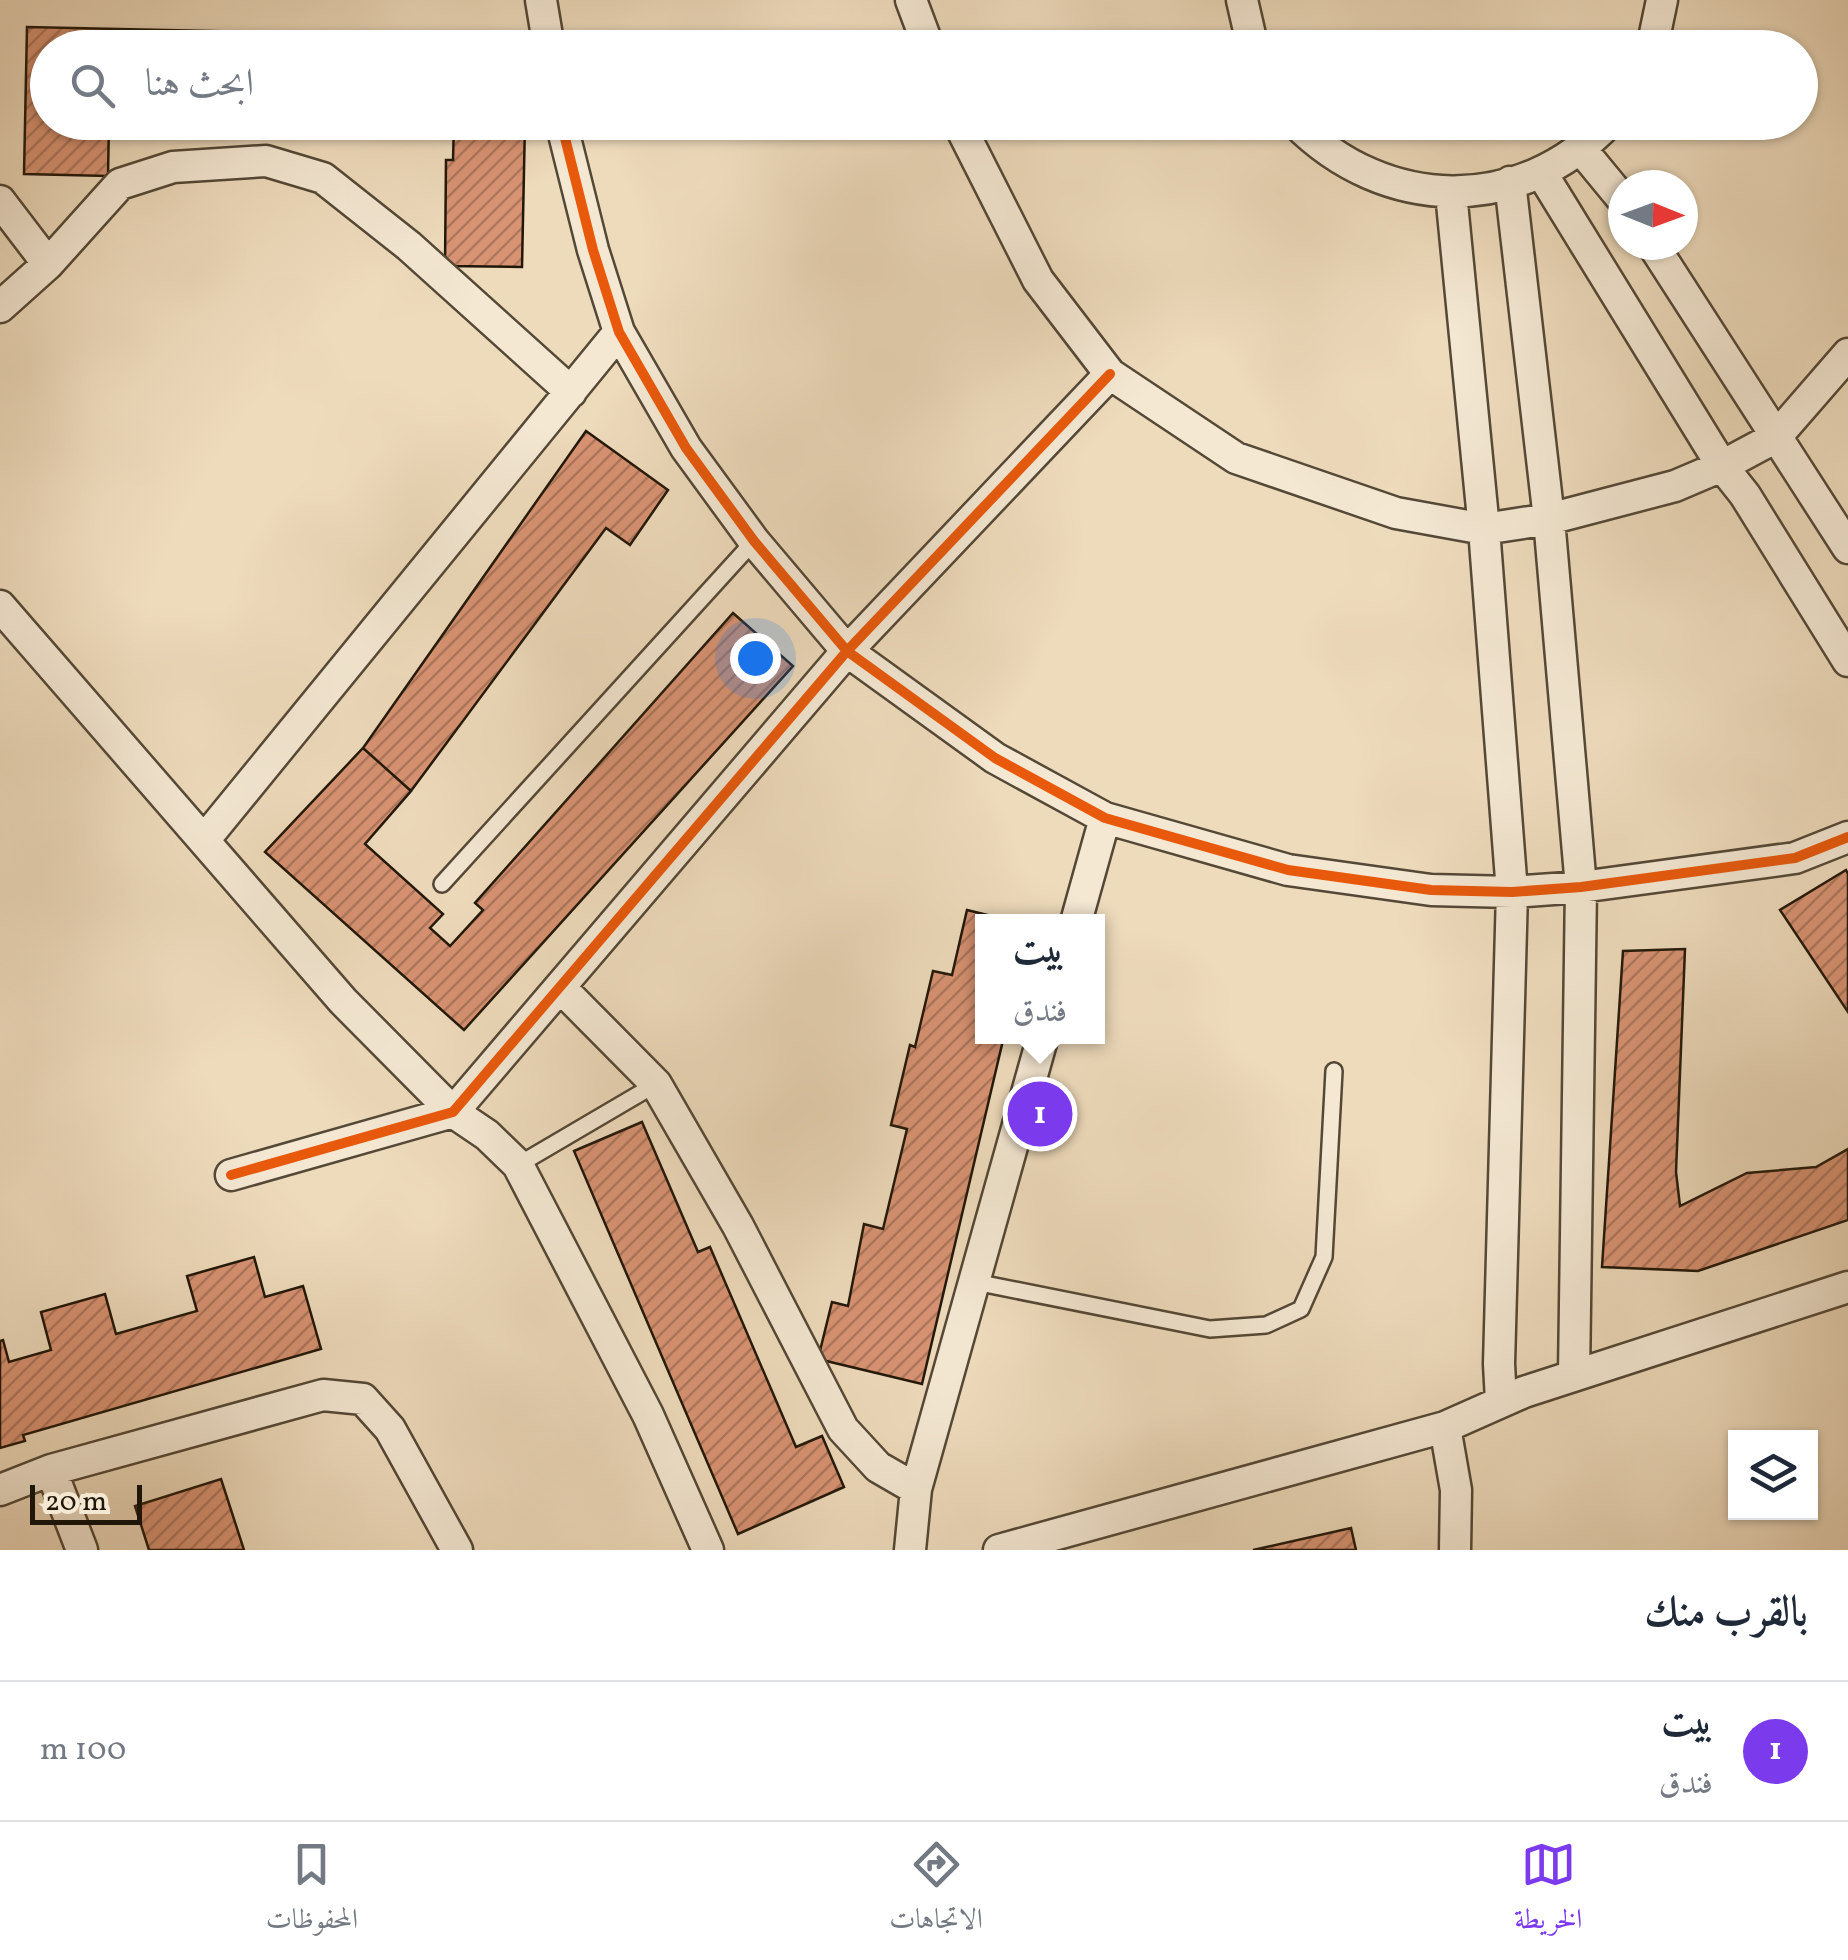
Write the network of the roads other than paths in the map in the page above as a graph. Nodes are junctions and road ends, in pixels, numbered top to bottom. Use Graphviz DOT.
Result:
graph roads {
  1 [pos="541,0"];
  2 [pos="910,0"];
  3 [pos="1242,0"];
  4 [pos="1662,0"];
  5 [pos="546,30"];
  6 [pos="922,30"];
  7 [pos="1249,30"];
  8 [pos="1656,30"];
  9 [pos="565,140"];
  10 [pos="967,140"];
  11 [pos="1314,140"];
  12 [pos="1590,140"];
  13 [pos="1581,149"];
  14 [pos="1541,172"];
  15 [pos="1510,182"];
  16 [pos="1608,182"];
  17 [pos="1451,193"];
  18 [pos="0,201"];
  19 [pos="1663,260"];
  20 [pos="48,264"];
  21 [pos="0,307"];
  22 [pos="619,332"];
  23 [pos="1848,354"];
  24 [pos="1110,374"];
  25 [pos="571,392"];
  26 [pos="1776,437"];
  27 [pos="1722,466"];
  28 [pos="1549,518"];
  29 [pos="1484,529"];
  30 [pos="754,541"];
  31 [pos="1848,548"];
  32 [pos="0,606"];
  33 [pos="847,651"];
  34 [pos="1848,660"];
  35 [pos="1105,818"];
  36 [pos="205,838"];
  37 [pos="1848,838"];
  38 [pos="442,884"];
  39 [pos="1581,886"];
  40 [pos="1512,892"];
  41 [pos="1078,914"];
  42 [pos="560,987"];
  43 [pos="1042,1044"];
  44 [pos="1334,1071"];
  45 [pos="656,1084"];
  46 [pos="454,1112"];
  47 [pos="518,1165"];
  48 [pos="231,1174"];
  49 [pos="974,1282"];
  50 [pos="1848,1288"];
  51 [pos="1574,1375"];
  52 [pos="1501,1401"];
  53 [pos="1445,1427"];
  54 [pos="51,1470"];
  55 [pos="916,1489"];
  56 [pos="0,1490"];
  57 [pos="82,1550"];
  58 [pos="457,1550"];
  59 [pos="708,1550"];
  60 [pos="910,1550"];
  61 [pos="999,1550"];
  62 [pos="1455,1550"];
  1 -- 5 [label="street"];
  2 -- 6 [label="street"];
  3 -- 7 [label="street"];
  4 -- 8 [label="street"];
  9 -- 22 [label="street"];
  10 -- 24 [label="street"];
  11 -- 17 [label="street"];
  12 -- 13 [label="street"];
  13 -- 14 [label="street"];
  13 -- 16 [label="street"];
  14 -- 15 [label="street"];
  14 -- 27 [label="street"];
  15 -- 17 [label="street"];
  15 -- 28 [label="street"];
  17 -- 29 [label="street"];
  18 -- 20 [label="street"];
  19 -- 26 [label="street"];
  20 -- 21 [label="street"];
  20 -- 25 [label="street"];
  22 -- 25 [label="street"];
  22 -- 30 [label="street"];
  23 -- 26 [label="street"];
  24 -- 29 [label="street"];
  24 -- 33 [label="street"];
  25 -- 36 [label="street"];
  26 -- 27 [label="street"];
  26 -- 31 [label="street"];
  27 -- 28 [label="street"];
  27 -- 34 [label="street"];
  28 -- 29 [label="street"];
  28 -- 39 [label="street"];
  29 -- 40 [label="street"];
  30 -- 33 [label="street"];
  30 -- 38 [label="lane"];
  32 -- 36 [label="street"];
  33 -- 35 [label="street"];
  33 -- 42 [label="street"];
  35 -- 40 [label="street"];
  35 -- 41 [label="street"];
  36 -- 46 [label="street"];
  37 -- 39 [label="street"];
  39 -- 40 [label="street"];
  39 -- 51 [label="street"];
  40 -- 52 [label="street"];
  42 -- 45 [label="street"];
  42 -- 46 [label="street"];
  43 -- 49 [label="street"];
  44 -- 49 [label="lane"];
  45 -- 47 [label="lane"];
  45 -- 55 [label="street"];
  46 -- 47 [label="street"];
  46 -- 48 [label="street"];
  47 -- 59 [label="street"];
  49 -- 55 [label="street"];
  50 -- 51 [label="street"];
  51 -- 52 [label="street"];
  52 -- 53 [label="street"];
  53 -- 61 [label="street"];
  53 -- 62 [label="street"];
  54 -- 56 [label="street"];
  54 -- 57 [label="street"];
  54 -- 58 [label="street"];
  55 -- 60 [label="street"];
}
